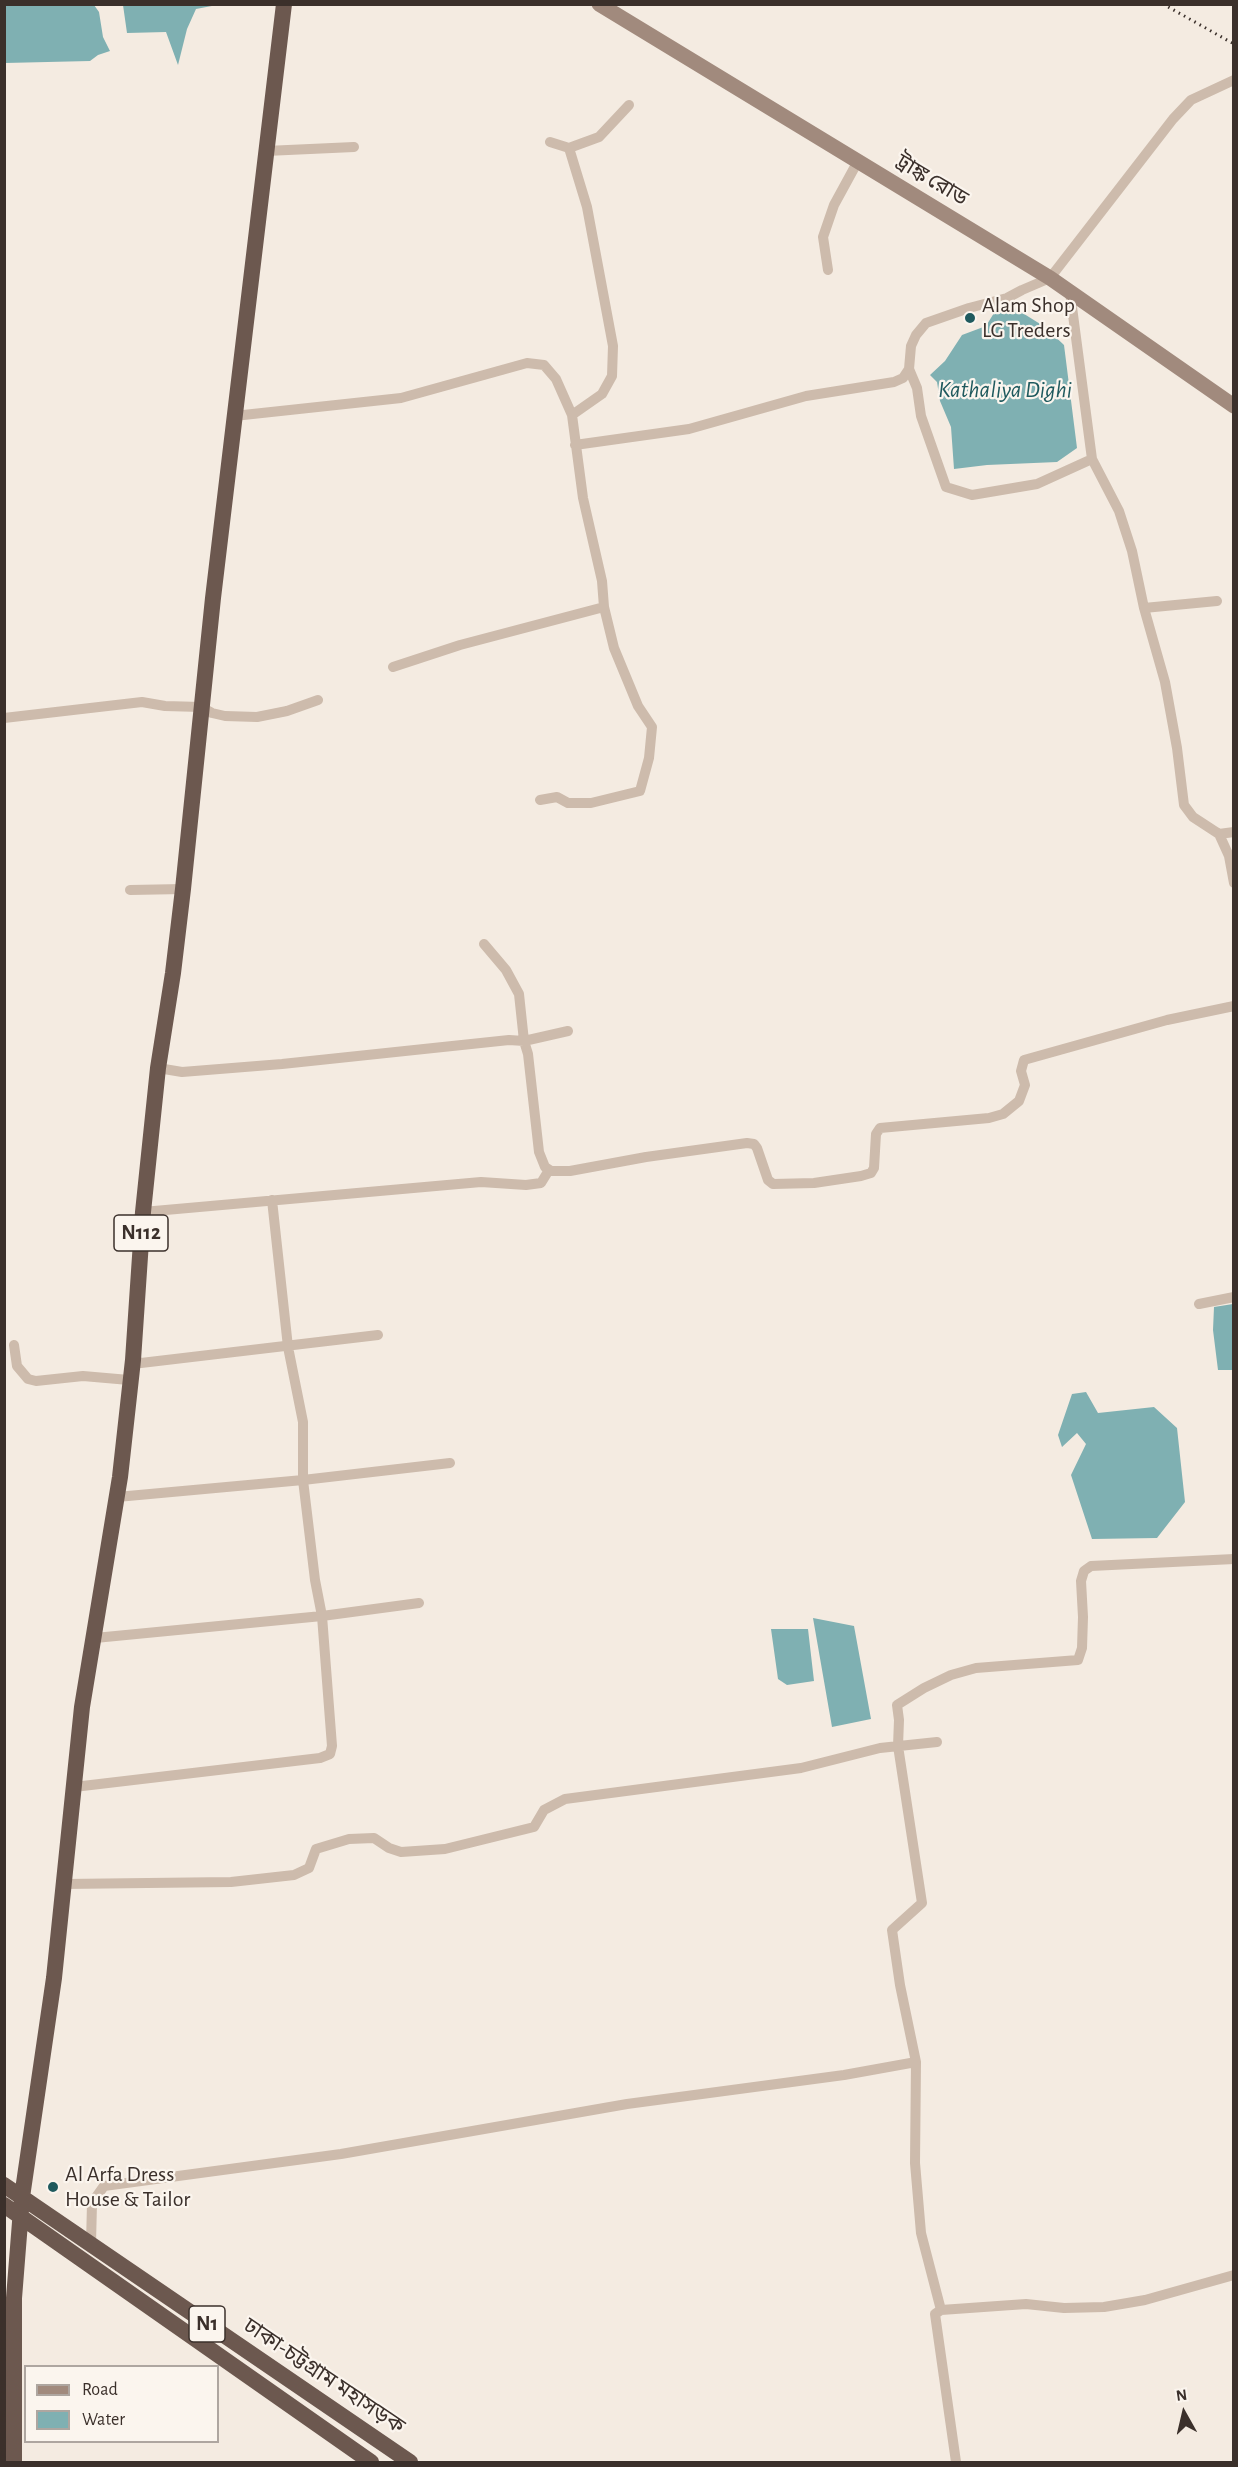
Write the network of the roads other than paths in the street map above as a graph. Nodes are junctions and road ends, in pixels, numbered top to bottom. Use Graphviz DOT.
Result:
graph roads {
  1 [pos="284,4"];
  2 [pos="599,4"];
  3 [pos="1233,80"];
  4 [pos="629,105"];
  5 [pos="550,142"];
  6 [pos="354,147"];
  7 [pos="568,148"];
  8 [pos="266,151"];
  9 [pos="858,161"];
  10 [pos="828,270"];
  11 [pos="1050,279"];
  12 [pos="1070,292"];
  13 [pos="909,369"];
  14 [pos="1233,406"];
  15 [pos="572,415"];
  16 [pos="234,416"];
  17 [pos="575,445"];
  18 [pos="1092,459"];
  19 [pos="1216,601"];
  20 [pos="604,607"];
  21 [pos="1144,608"];
  22 [pos="393,667"];
  23 [pos="318,700"];
  24 [pos="201,707"];
  25 [pos="4,718"];
  26 [pos="540,800"];
  27 [pos="1233,832"];
  28 [pos="1219,834"];
  29 [pos="1233,883"];
  30 [pos="183,889"];
  31 [pos="130,890"];
  32 [pos="484,944"];
  33 [pos="1233,1006"];
  34 [pos="568,1031"];
  35 [pos="524,1041"];
  36 [pos="158,1068"];
  37 [pos="549,1170"];
  38 [pos="272,1200"];
  39 [pos="143,1212"];
  40 [pos="1233,1298"];
  41 [pos="1199,1304"];
  42 [pos="378,1335"];
  43 [pos="14,1345"];
  44 [pos="288,1347"];
  45 [pos="133,1360"];
  46 [pos="129,1380"];
  47 [pos="450,1463"];
  48 [pos="303,1480"];
  49 [pos="117,1497"];
  50 [pos="1233,1559"];
  51 [pos="419,1603"];
  52 [pos="322,1616"];
  53 [pos="95,1638"];
  54 [pos="937,1742"];
  55 [pos="898,1746"];
  56 [pos="74,1787"];
  57 [pos="64,1884"];
  58 [pos="916,2062"];
  59 [pos="4,2184"];
  60 [pos="22,2197"];
  61 [pos="4,2205"];
  62 [pos="21,2215"];
  63 [pos="91,2244"];
  64 [pos="1233,2275"];
  65 [pos="941,2310"];
  66 [pos="14,2463"];
  67 [pos="370,2463"];
  68 [pos="410,2463"];
  69 [pos="956,2463"];
  1 -- 8 [label="highway, N112"];
  2 -- 9 [label="main road, ট্রাঙ্ক রোড"];
  3 -- 11 [label="street"];
  4 -- 7 [label="street"];
  5 -- 7 [label="street"];
  6 -- 8 [label="street"];
  7 -- 15 [label="street"];
  8 -- 16 [label="highway, N112"];
  9 -- 10 [label="street"];
  9 -- 11 [label="main road, ট্রাঙ্ক রোড"];
  11 -- 12 [label="main road, ট্রাঙ্ক রোড"];
  11 -- 13 [label="street"];
  12 -- 14 [label="main road, ট্রাঙ্ক রোড"];
  12 -- 18 [label="street"];
  13 -- 17 [label="street"];
  13 -- 18 [label="street"];
  15 -- 16 [label="street"];
  15 -- 17 [label="street"];
  16 -- 24 [label="highway, N112"];
  17 -- 20 [label="street"];
  18 -- 21 [label="street"];
  19 -- 21 [label="street"];
  20 -- 22 [label="street"];
  20 -- 26 [label="street"];
  21 -- 28 [label="street"];
  23 -- 24 [label="street"];
  24 -- 25 [label="street"];
  24 -- 30 [label="highway, N112"];
  27 -- 28 [label="street"];
  28 -- 29 [label="street"];
  30 -- 31 [label="street"];
  30 -- 36 [label="highway, N112"];
  32 -- 35 [label="street"];
  33 -- 37 [label="street"];
  34 -- 35 [label="street"];
  35 -- 36 [label="street"];
  35 -- 37 [label="street"];
  36 -- 39 [label="highway, N112"];
  37 -- 38 [label="street"];
  38 -- 39 [label="street"];
  38 -- 44 [label="street"];
  39 -- 45 [label="highway, N112"];
  40 -- 41 [label="street"];
  42 -- 44 [label="street"];
  43 -- 46 [label="street"];
  44 -- 45 [label="street"];
  44 -- 48 [label="street"];
  45 -- 46 [label="highway, N112"];
  46 -- 49 [label="highway, N112"];
  47 -- 48 [label="street"];
  48 -- 49 [label="street"];
  48 -- 52 [label="street"];
  49 -- 53 [label="highway, N112"];
  50 -- 55 [label="street"];
  51 -- 52 [label="street"];
  52 -- 53 [label="street"];
  52 -- 56 [label="street"];
  53 -- 56 [label="highway, N112"];
  54 -- 55 [label="street"];
  55 -- 57 [label="street"];
  55 -- 58 [label="street"];
  56 -- 57 [label="highway, N112"];
  57 -- 60 [label="highway, N112"];
  58 -- 63 [label="street"];
  58 -- 65 [label="street"];
  59 -- 60 [label="highway, ঢাকা-চট্টগ্রাম মহাসড়ক / N1"];
  60 -- 62 [label="highway, N112"];
  60 -- 63 [label="highway, ঢাকা-চট্টগ্রাম মহাসড়ক / N1"];
  61 -- 62 [label="highway, ঢাকা-চট্টগ্রাম মহাসড়ক / N1"];
  62 -- 66 [label="highway, N112"];
  62 -- 67 [label="highway, ঢাকা-চট্টগ্রাম মহাসড়ক / N1"];
  63 -- 68 [label="highway, ঢাকা-চট্টগ্রাম মহাসড়ক / N1"];
  64 -- 65 [label="street"];
  65 -- 69 [label="street"];
}
